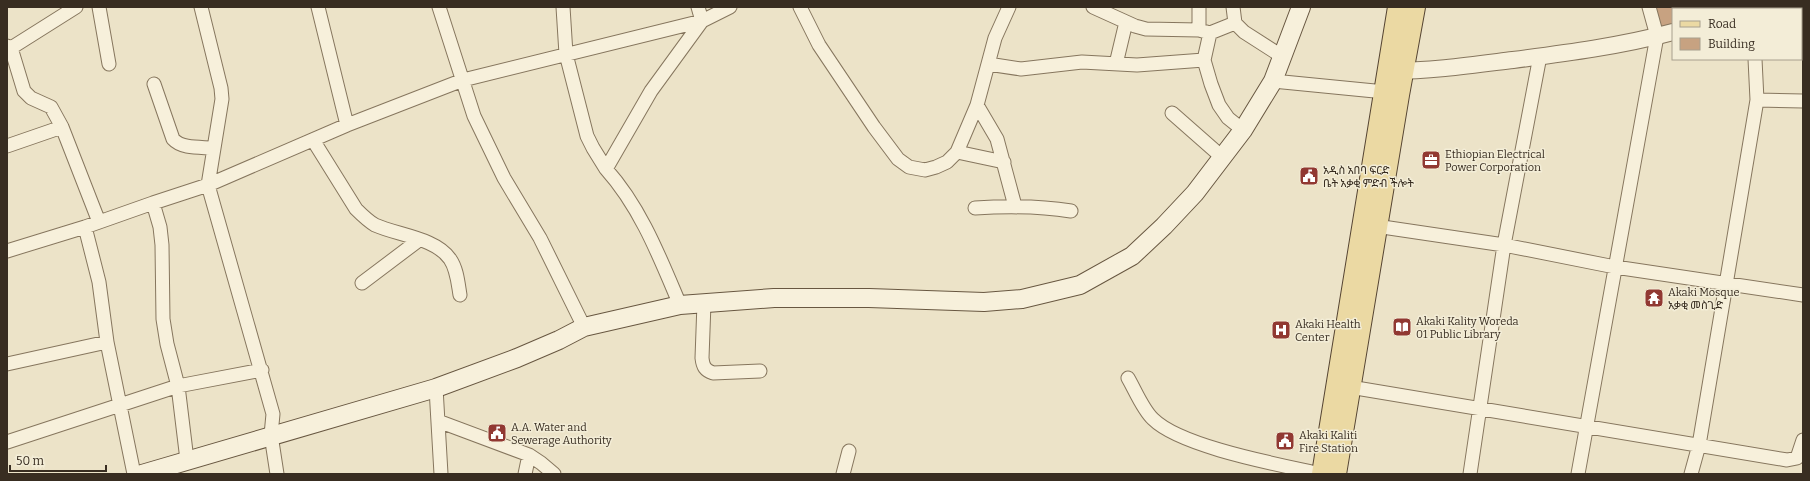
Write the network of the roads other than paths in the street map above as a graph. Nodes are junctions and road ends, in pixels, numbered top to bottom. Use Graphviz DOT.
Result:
graph roads {
  1 [pos="76,7"];
  2 [pos="99,7"];
  3 [pos="201,7"];
  4 [pos="318,7"];
  5 [pos="439,7"];
  6 [pos="563,7"];
  7 [pos="698,7"];
  8 [pos="730,7"];
  9 [pos="800,7"];
  10 [pos="1009,7"];
  11 [pos="1093,7"];
  12 [pos="1199,7"];
  13 [pos="1233,7"];
  14 [pos="1301,7"];
  15 [pos="1398,7"];
  16 [pos="1415,7"];
  17 [pos="1649,7"];
  18 [pos="702,21"];
  19 [pos="1126,22"];
  20 [pos="1235,23"];
  21 [pos="1205,32"];
  22 [pos="1672,32"];
  23 [pos="1657,36"];
  24 [pos="9,47"];
  25 [pos="566,54"];
  26 [pos="1540,56"];
  27 [pos="1283,57"];
  28 [pos="1204,60"];
  29 [pos="1755,60"];
  30 [pos="109,64"];
  31 [pos="988,64"];
  32 [pos="1116,64"];
  33 [pos="1396,71"];
  34 [pos="463,80"];
  35 [pos="1273,81"];
  36 [pos="154,84"];
  37 [pos="1384,92"];
  38 [pos="1757,100"];
  39 [pos="1803,101"];
  40 [pos="977,105"];
  41 [pos="1172,113"];
  42 [pos="347,125"];
  43 [pos="62,127"];
  44 [pos="1243,130"];
  45 [pos="313,140"];
  46 [pos="7,146"];
  47 [pos="213,148"];
  48 [pos="957,152"];
  49 [pos="1222,157"];
  50 [pos="1004,162"];
  51 [pos="606,168"];
  52 [pos="208,185"];
  53 [pos="152,203"];
  54 [pos="1015,206"];
  55 [pos="975,208"];
  56 [pos="1071,211"];
  57 [pos="99,222"];
  58 [pos="1370,226"];
  59 [pos="85,227"];
  60 [pos="419,240"];
  61 [pos="1504,245"];
  62 [pos="7,251"];
  63 [pos="1615,268"];
  64 [pos="362,283"];
  65 [pos="1725,284"];
  66 [pos="460,295"];
  67 [pos="1803,295"];
  68 [pos="704,303"];
  69 [pos="680,305"];
  70 [pos="584,327"];
  71 [pos="108,342"];
  72 [pos="7,364"];
  73 [pos="262,370"];
  74 [pos="760,371"];
  75 [pos="1128,378"];
  76 [pos="178,386"];
  77 [pos="1350,387"];
  78 [pos="436,388"];
  79 [pos="120,404"];
  80 [pos="1481,409"];
  81 [pos="438,421"];
  82 [pos="1587,427"];
  83 [pos="271,435"];
  84 [pos="1803,441"];
  85 [pos="7,442"];
  86 [pos="1699,445"];
  87 [pos="849,451"];
  88 [pos="529,455"];
  89 [pos="187,460"];
  90 [pos="134,474"];
  91 [pos="142,474"];
  92 [pos="277,474"];
  93 [pos="441,474"];
  94 [pos="525,474"];
  95 [pos="554,474"];
  96 [pos="843,474"];
  97 [pos="1321,474"];
  98 [pos="1336,474"];
  99 [pos="1470,474"];
  100 [pos="1578,474"];
  101 [pos="1692,474"];
  1 -- 24 [label="street"];
  2 -- 30 [label="street"];
  3 -- 47 [label="street"];
  4 -- 42 [label="street"];
  5 -- 34 [label="street"];
  6 -- 25 [label="street"];
  7 -- 18 [label="street"];
  8 -- 18 [label="street"];
  9 -- 48 [label="street"];
  10 -- 31 [label="street"];
  11 -- 19 [label="street"];
  12 -- 21 [label="street"];
  13 -- 20 [label="street"];
  14 -- 27 [label="main road"];
  15 -- 33 [label="main road"];
  16 -- 33 [label="main road"];
  17 -- 23 [label="street"];
  18 -- 25 [label="street"];
  18 -- 51 [label="street"];
  19 -- 21 [label="street"];
  19 -- 32 [label="street"];
  20 -- 21 [label="street"];
  20 -- 27 [label="street"];
  21 -- 28 [label="street"];
  22 -- 23 [label="street"];
  23 -- 26 [label="street"];
  23 -- 63 [label="street"];
  24 -- 43 [label="street"];
  25 -- 34 [label="street"];
  25 -- 51 [label="street"];
  26 -- 33 [label="street"];
  26 -- 61 [label="street"];
  27 -- 35 [label="main road"];
  28 -- 32 [label="street"];
  28 -- 44 [label="street"];
  29 -- 38 [label="street"];
  31 -- 32 [label="street"];
  31 -- 40 [label="street"];
  33 -- 37 [label="main road"];
  33 -- 58 [label="main road"];
  34 -- 42 [label="street"];
  34 -- 70 [label="street"];
  35 -- 37 [label="street"];
  35 -- 44 [label="main road"];
  36 -- 47 [label="street"];
  37 -- 58 [label="main road"];
  38 -- 39 [label="street"];
  38 -- 65 [label="street"];
  40 -- 48 [label="street"];
  40 -- 50 [label="street"];
  41 -- 49 [label="street"];
  42 -- 45 [label="street"];
  43 -- 46 [label="street"];
  43 -- 57 [label="street"];
  44 -- 49 [label="main road"];
  45 -- 52 [label="street"];
  45 -- 60 [label="street"];
  47 -- 52 [label="street"];
  48 -- 50 [label="street"];
  49 -- 68 [label="main road"];
  50 -- 54 [label="street"];
  51 -- 69 [label="street"];
  52 -- 53 [label="street"];
  52 -- 73 [label="street"];
  53 -- 57 [label="street"];
  53 -- 76 [label="street"];
  54 -- 55 [label="street"];
  54 -- 56 [label="street"];
  57 -- 59 [label="street"];
  58 -- 61 [label="street"];
  58 -- 77 [label="main road"];
  58 -- 97 [label="main road"];
  59 -- 62 [label="street"];
  59 -- 71 [label="street"];
  60 -- 64 [label="street"];
  60 -- 66 [label="street"];
  61 -- 63 [label="street"];
  61 -- 80 [label="street"];
  63 -- 65 [label="street"];
  63 -- 82 [label="street"];
  65 -- 67 [label="street"];
  65 -- 86 [label="street"];
  68 -- 69 [label="main road"];
  68 -- 74 [label="street"];
  69 -- 70 [label="main road"];
  70 -- 78 [label="main road"];
  71 -- 72 [label="street"];
  71 -- 79 [label="street"];
  73 -- 76 [label="street"];
  73 -- 83 [label="street"];
  75 -- 97 [label="street"];
  76 -- 79 [label="street"];
  76 -- 89 [label="street"];
  77 -- 80 [label="street"];
  77 -- 98 [label="main road"];
  78 -- 81 [label="street"];
  78 -- 83 [label="main road"];
  79 -- 85 [label="street"];
  79 -- 90 [label="street"];
  80 -- 82 [label="street"];
  80 -- 99 [label="street"];
  81 -- 88 [label="street"];
  81 -- 93 [label="street"];
  82 -- 86 [label="street"];
  82 -- 100 [label="street"];
  83 -- 89 [label="main road"];
  83 -- 92 [label="street"];
  84 -- 86 [label="street"];
  86 -- 101 [label="street"];
  87 -- 96 [label="street"];
  88 -- 94 [label="street"];
  88 -- 95 [label="street"];
  89 -- 91 [label="main road"];
}
